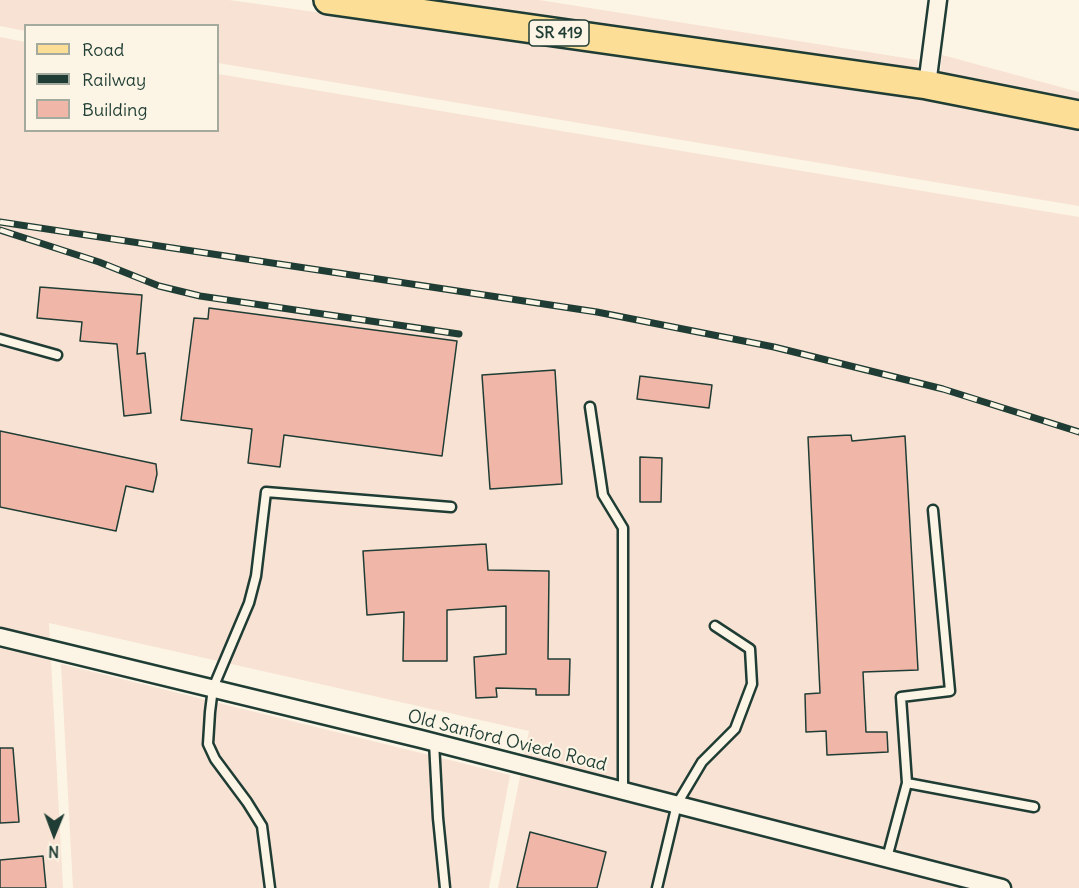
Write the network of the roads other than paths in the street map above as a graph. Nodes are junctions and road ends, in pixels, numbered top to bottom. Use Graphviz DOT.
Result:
graph roads {
  1 [pos="328,0"];
  2 [pos="938,0"];
  3 [pos="927,84"];
  4 [pos="1079,115"];
  5 [pos="0,339"];
  6 [pos="57,355"];
  7 [pos="590,407"];
  8 [pos="451,507"];
  9 [pos="933,510"];
  10 [pos="715,626"];
  11 [pos="0,637"];
  12 [pos="213,688"];
  13 [pos="434,742"];
  14 [pos="907,783"];
  15 [pos="623,791"];
  16 [pos="676,804"];
  17 [pos="1034,807"];
  18 [pos="887,858"];
  19 [pos="270,888"];
  20 [pos="445,888"];
  21 [pos="657,888"];
  22 [pos="1002,888"];
  1 -- 3 [label="main road, SR 419"];
  2 -- 3 [label="street"];
  3 -- 4 [label="main road, SR 419"];
  5 -- 6 [label="lane"];
  7 -- 15 [label="lane"];
  8 -- 12 [label="lane"];
  9 -- 14 [label="lane"];
  10 -- 16 [label="lane"];
  11 -- 12 [label="street, Old Sanford Oviedo Road"];
  12 -- 13 [label="street, Old Sanford Oviedo Road"];
  12 -- 19 [label="lane"];
  13 -- 15 [label="street, Old Sanford Oviedo Road"];
  13 -- 20 [label="lane"];
  14 -- 17 [label="lane"];
  14 -- 18 [label="lane"];
  15 -- 16 [label="street, Old Sanford Oviedo Road"];
  16 -- 18 [label="street, Old Sanford Oviedo Road"];
  16 -- 21 [label="lane"];
  18 -- 22 [label="street, Old Sanford Oviedo Road"];
}
